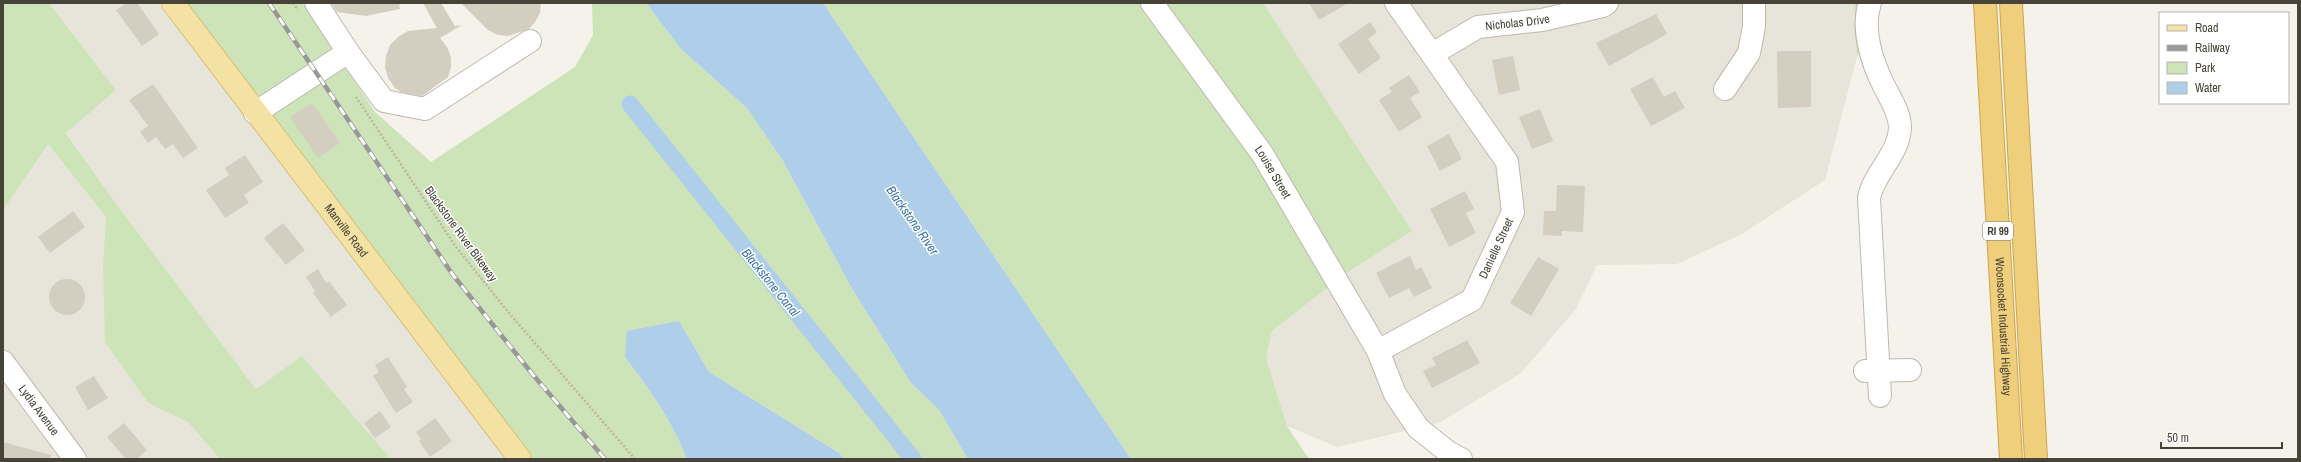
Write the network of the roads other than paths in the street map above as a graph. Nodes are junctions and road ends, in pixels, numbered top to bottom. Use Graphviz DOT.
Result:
graph roads {
  1 [pos="173,3"];
  2 [pos="1152,3"];
  3 [pos="1396,3"];
  4 [pos="1607,3"];
  5 [pos="1754,3"];
  6 [pos="1870,3"];
  7 [pos="1984,3"];
  8 [pos="2010,3"];
  9 [pos="309,10"];
  10 [pos="530,41"];
  11 [pos="348,52"];
  12 [pos="1432,54"];
  13 [pos="1725,89"];
  14 [pos="256,113"];
  15 [pos="1378,351"];
  16 [pos="3,362"];
  17 [pos="1910,370"];
  18 [pos="1872,371"];
  19 [pos="10,385"];
  20 [pos="1880,396"];
  21 [pos="75,459"];
  22 [pos="520,459"];
  23 [pos="1461,459"];
  24 [pos="2011,459"];
  25 [pos="2036,459"];
  1 -- 14 [label="main road, Manville Road"];
  2 -- 15 [label="street, Louise Street"];
  3 -- 12 [label="street, Danielle Street"];
  4 -- 12 [label="street, Nicholas Drive"];
  5 -- 13 [label="street"];
  6 -- 18 [label="street"];
  7 -- 24 [label="highway, Woonsocket Industrial Highway / RI 99"];
  8 -- 25 [label="highway, Woonsocket Industrial Highway / RI 99"];
  9 -- 11 [label="street"];
  10 -- 11 [label="street"];
  11 -- 14 [label="street"];
  12 -- 15 [label="street, Danielle Street"];
  14 -- 22 [label="main road, Manville Road"];
  15 -- 23 [label="street, Louise Street"];
  16 -- 19 [label="street, Lydia Avenue"];
  17 -- 18 [label="street"];
  18 -- 20 [label="street"];
  19 -- 21 [label="street, Lydia Avenue"];
}
